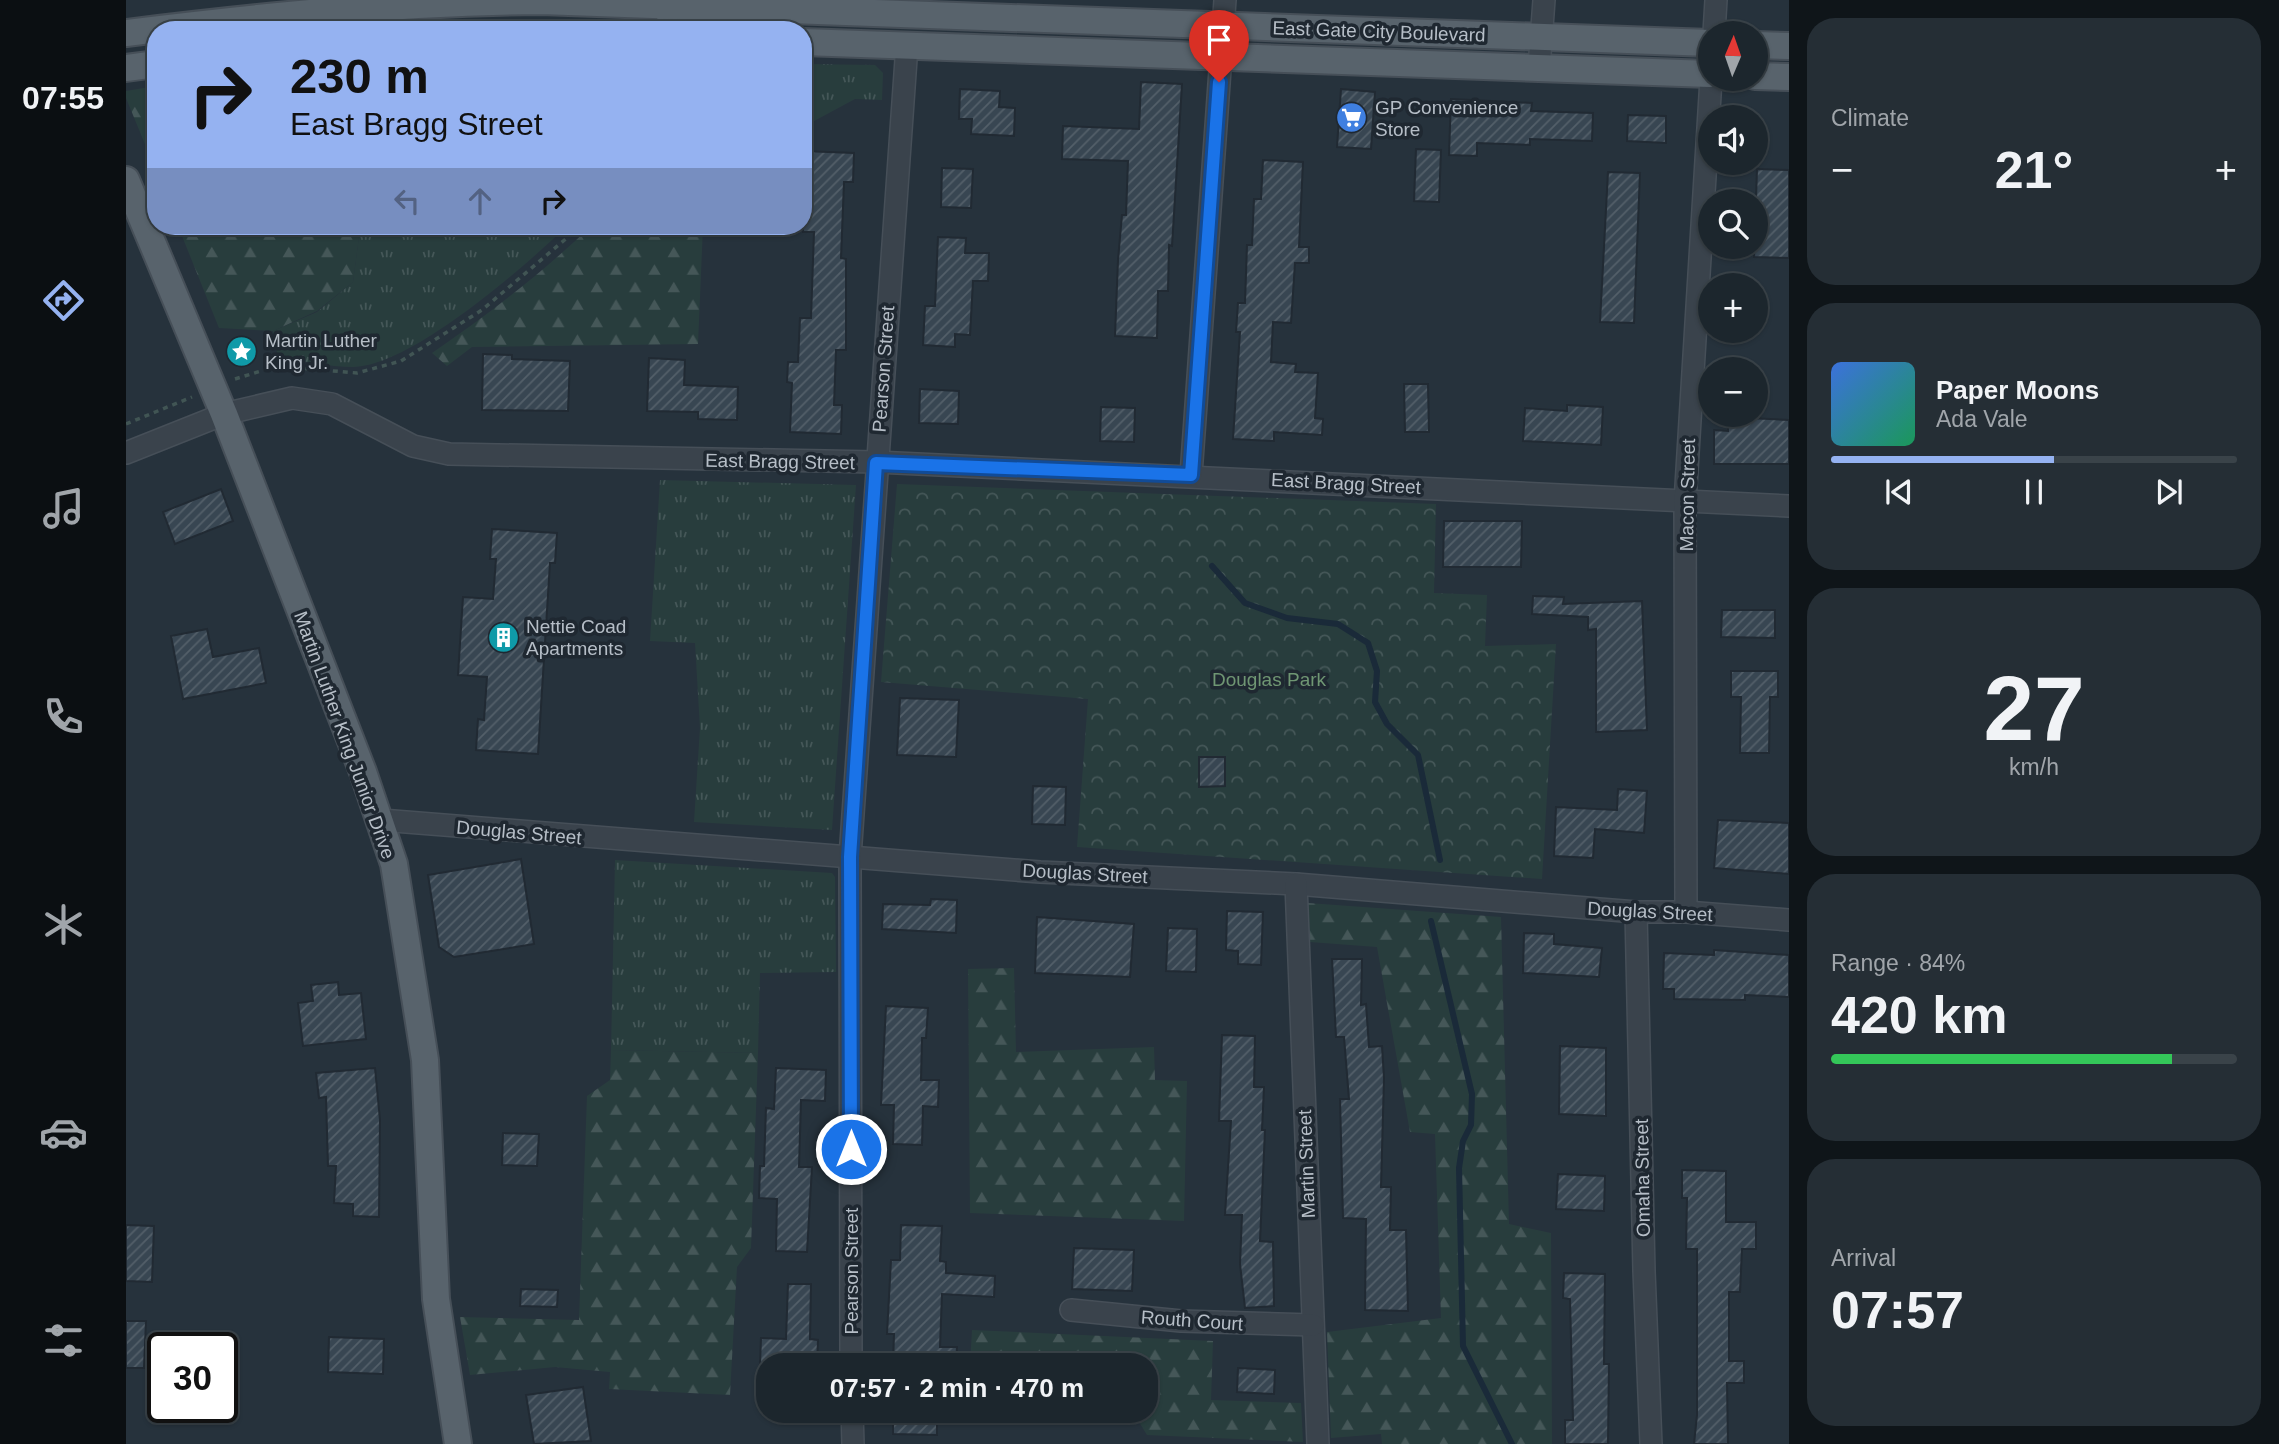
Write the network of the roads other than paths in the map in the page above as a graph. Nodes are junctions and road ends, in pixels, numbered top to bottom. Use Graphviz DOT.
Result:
graph roads {
  1 [pos="1544,0"];
  2 [pos="1716,0"];
  3 [pos="671,2"];
  4 [pos="710,12"];
  5 [pos="1224,12"];
  6 [pos="228,21"];
  7 [pos="670,21"];
  8 [pos="1715,21"];
  9 [pos="147,31"];
  10 [pos="126,33"];
  11 [pos="1541,37"];
  12 [pos="812,42"];
  13 [pos="1698,43"];
  14 [pos="907,45"];
  15 [pos="1768,45"];
  16 [pos="1789,46"];
  17 [pos="1221,56"];
  18 [pos="147,65"];
  19 [pos="126,68"];
  20 [pos="1539,68"];
  21 [pos="1698,75"];
  22 [pos="1768,76"];
  23 [pos="1789,77"];
  24 [pos="1709,91"];
  25 [pos="126,180"];
  26 [pos="132,206"];
  27 [pos="225,414"];
  28 [pos="126,453"];
  29 [pos="876,463"];
  30 [pos="1191,475"];
  31 [pos="1685,502"];
  32 [pos="1789,506"];
  33 [pos="381,820"];
  34 [pos="850,857"];
  35 [pos="1296,884"];
  36 [pos="1636,912"];
  37 [pos="1686,912"];
  38 [pos="1789,920"];
  39 [pos="1071,1310"];
  40 [pos="1313,1325"];
  41 [pos="851,1353"];
  42 [pos="852,1423"];
  43 [pos="458,1444"];
  44 [pos="853,1444"];
  45 [pos="1318,1444"];
  46 [pos="1651,1444"];
  1 -- 11 [label="street"];
  2 -- 8 [label="street"];
  3 -- 4 [label="main road, East Gate City Boulevard"];
  3 -- 6 [label="main road, East Gate City Boulevard"];
  3 -- 7 [label="main road"];
  4 -- 5 [label="main road, East Gate City Boulevard"];
  5 -- 11 [label="main road, East Gate City Boulevard"];
  5 -- 17 [label="street"];
  9 -- 10 [label="main road, East Gate City Boulevard"];
  11 -- 13 [label="main road, East Gate City Boulevard"];
  11 -- 20 [label="street"];
  12 -- 14 [label="main road, East Gate City Boulevard"];
  14 -- 17 [label="main road, East Gate City Boulevard"];
  14 -- 29 [label="street, Pearson Street"];
  15 -- 16 [label="main road"];
  17 -- 20 [label="main road, East Gate City Boulevard"];
  17 -- 30 [label="street"];
  18 -- 19 [label="main road"];
  20 -- 21 [label="main road, East Gate City Boulevard"];
  22 -- 23 [label="main road"];
  24 -- 31 [label="street, Macon Street"];
  25 -- 26 [label="main road, Martin Luther King Junior Drive"];
  26 -- 27 [label="main road, Martin Luther King Junior Drive"];
  27 -- 28 [label="street, East Bragg Street"];
  27 -- 29 [label="street, East Bragg Street"];
  27 -- 33 [label="main road, Martin Luther King Junior Drive"];
  29 -- 30 [label="street, East Bragg Street"];
  29 -- 34 [label="street, Pearson Street"];
  30 -- 31 [label="street, East Bragg Street"];
  31 -- 32 [label="street, East Bragg Street"];
  31 -- 37 [label="street, Macon Street"];
  33 -- 34 [label="street, Douglas Street"];
  33 -- 43 [label="main road, Martin Luther King Junior Drive"];
  34 -- 35 [label="street, Douglas Street"];
  34 -- 41 [label="street, Pearson Street"];
  35 -- 36 [label="street, Douglas Street"];
  35 -- 40 [label="street, Martin Street"];
  36 -- 37 [label="street, Douglas Street"];
  36 -- 46 [label="street, Omaha Street"];
  37 -- 38 [label="street, Douglas Street"];
  39 -- 40 [label="street, Routh Court"];
  40 -- 45 [label="street, Martin Street"];
  42 -- 44 [label="street"];
}
